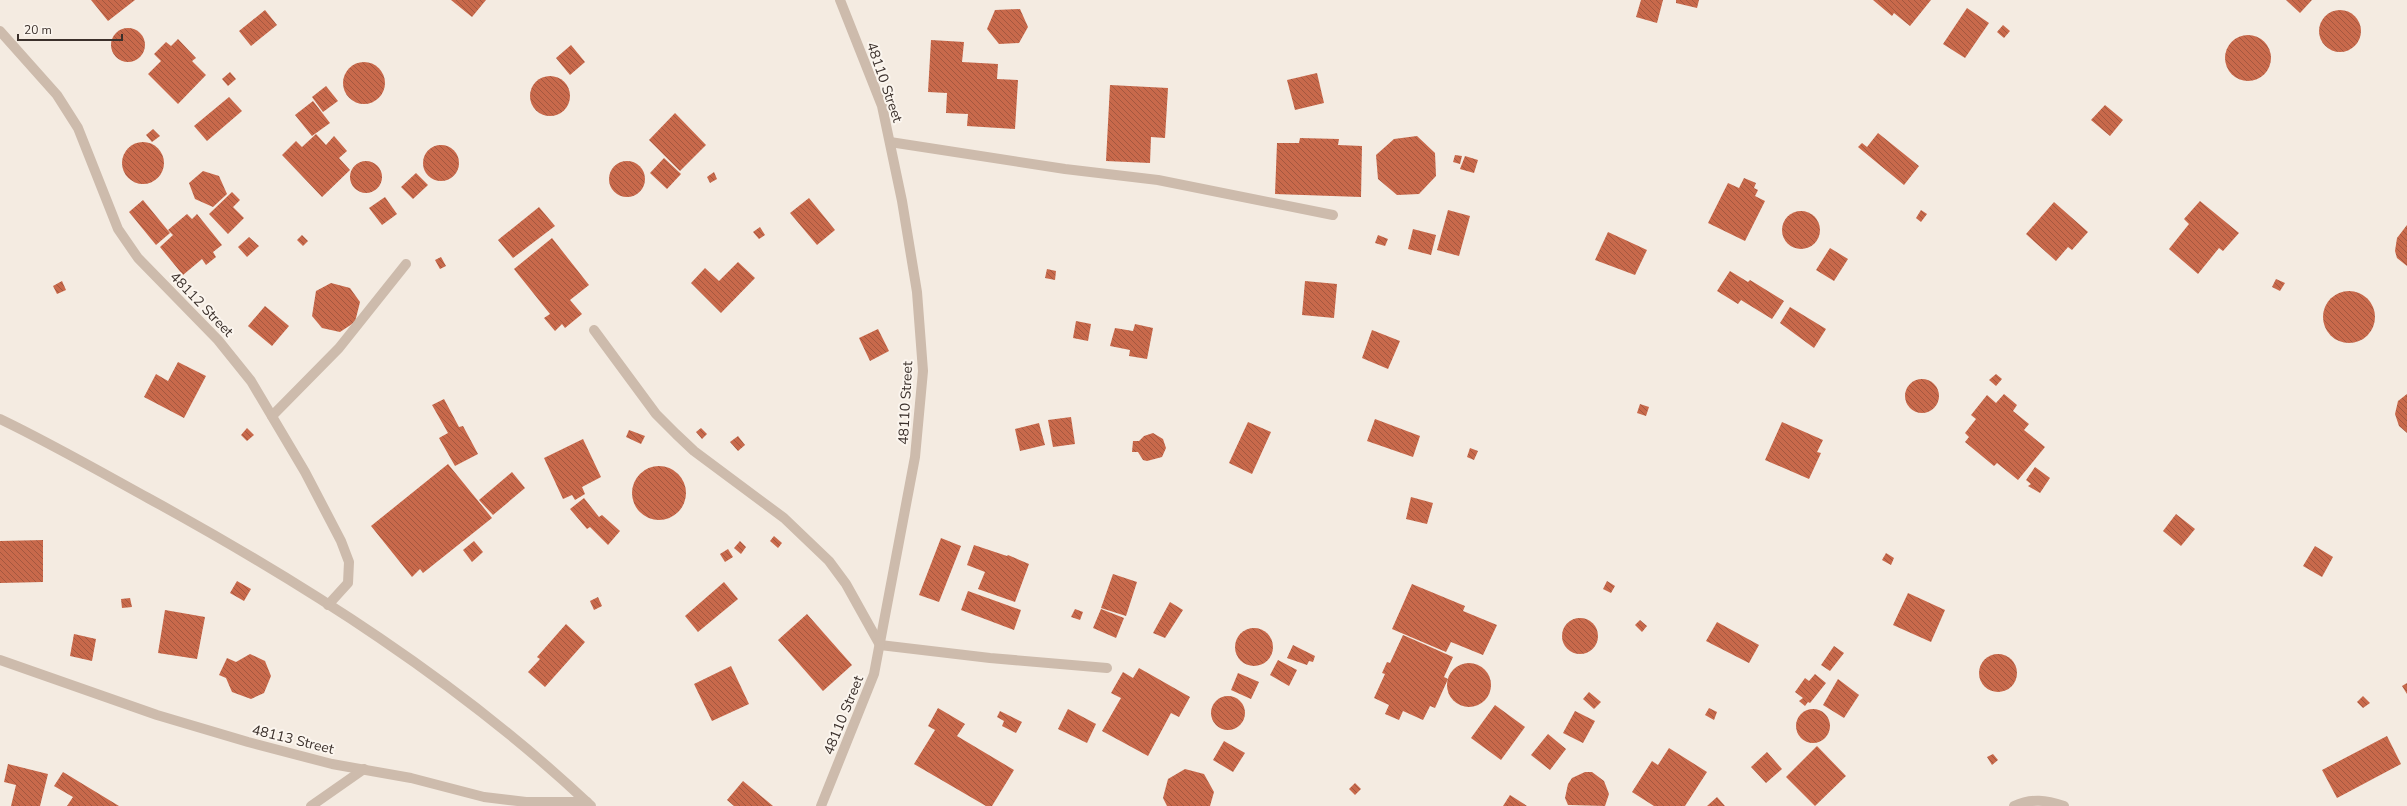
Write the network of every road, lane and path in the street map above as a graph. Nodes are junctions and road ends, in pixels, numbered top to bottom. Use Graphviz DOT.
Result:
graph roads {
  1 [pos="840,0"];
  2 [pos="0,31"];
  3 [pos="890,142"];
  4 [pos="1333,216"];
  5 [pos="406,264"];
  6 [pos="594,330"];
  7 [pos="272,416"];
  8 [pos="0,419"];
  9 [pos="328,605"];
  10 [pos="880,645"];
  11 [pos="0,660"];
  12 [pos="1106,668"];
  13 [pos="364,769"];
  14 [pos="589,804"];
  15 [pos="311,806"];
  16 [pos="821,806"];
  17 [pos="2014,806"];
  18 [pos="2064,806"];
  1 -- 3 [label="street, 48110 Street"];
  2 -- 7 [label="street, 48112 Street"];
  3 -- 4 [label="street"];
  3 -- 10 [label="street, 48110 Street"];
  5 -- 7 [label="street"];
  6 -- 10 [label="street"];
  7 -- 9 [label="street, 48112 Street"];
  8 -- 9 [label="street"];
  9 -- 14 [label="street"];
  10 -- 12 [label="street"];
  10 -- 16 [label="street, 48110 Street"];
  11 -- 13 [label="street, 48113 Street"];
  13 -- 14 [label="street, 48113 Street"];
  13 -- 15 [label="street"];
  17 -- 18 [label="street"];
}
